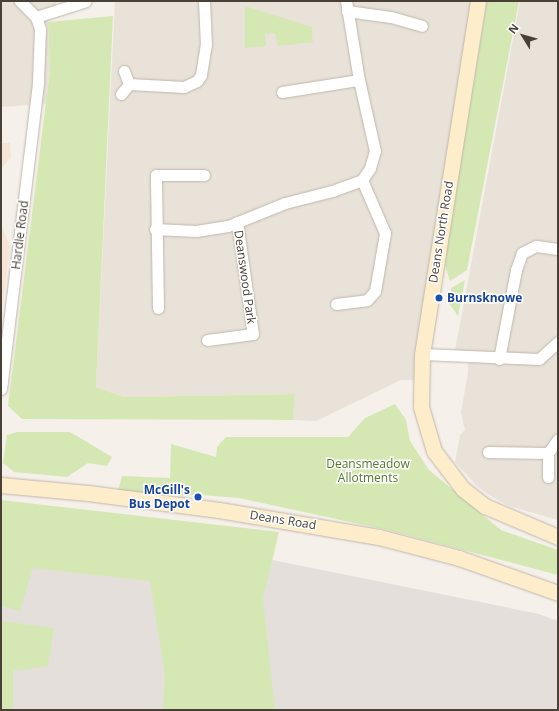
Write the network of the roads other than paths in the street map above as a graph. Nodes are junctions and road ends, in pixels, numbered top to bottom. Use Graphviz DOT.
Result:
graph roads {
  1 [pos="20,1"];
  2 [pos="86,1"];
  3 [pos="204,1"];
  4 [pos="478,1"];
  5 [pos="346,6"];
  6 [pos="36,17"];
  7 [pos="422,26"];
  8 [pos="124,70"];
  9 [pos="359,80"];
  10 [pos="129,84"];
  11 [pos="282,92"];
  12 [pos="121,94"];
  13 [pos="204,176"];
  14 [pos="362,180"];
  15 [pos="237,222"];
  16 [pos="155,229"];
  17 [pos="558,249"];
  18 [pos="336,304"];
  19 [pos="158,308"];
  20 [pos="208,340"];
  21 [pos="558,342"];
  22 [pos="422,354"];
  23 [pos="499,359"];
  24 [pos="1,389"];
  25 [pos="558,439"];
  26 [pos="488,452"];
  27 [pos="548,453"];
  28 [pos="548,477"];
  29 [pos="1,485"];
  30 [pos="558,537"];
  31 [pos="558,593"];
  1 -- 6 [label="street"];
  2 -- 6 [label="street"];
  3 -- 10 [label="street"];
  4 -- 22 [label="street, Deans North Road"];
  5 -- 7 [label="street"];
  5 -- 9 [label="street"];
  6 -- 24 [label="street, Hardie Road"];
  8 -- 10 [label="street"];
  9 -- 11 [label="street"];
  9 -- 14 [label="street"];
  10 -- 12 [label="street"];
  13 -- 16 [label="street"];
  14 -- 15 [label="street, Deanswood Park"];
  14 -- 18 [label="street"];
  15 -- 16 [label="street, Deanswood Park"];
  15 -- 20 [label="street, Deanswood Park"];
  16 -- 19 [label="street"];
  17 -- 23 [label="street"];
  21 -- 23 [label="street"];
  22 -- 23 [label="street"];
  22 -- 30 [label="street, Deans North Road"];
  25 -- 27 [label="street"];
  26 -- 27 [label="street"];
  27 -- 28 [label="street"];
  29 -- 31 [label="street, Deans Road"];
}
